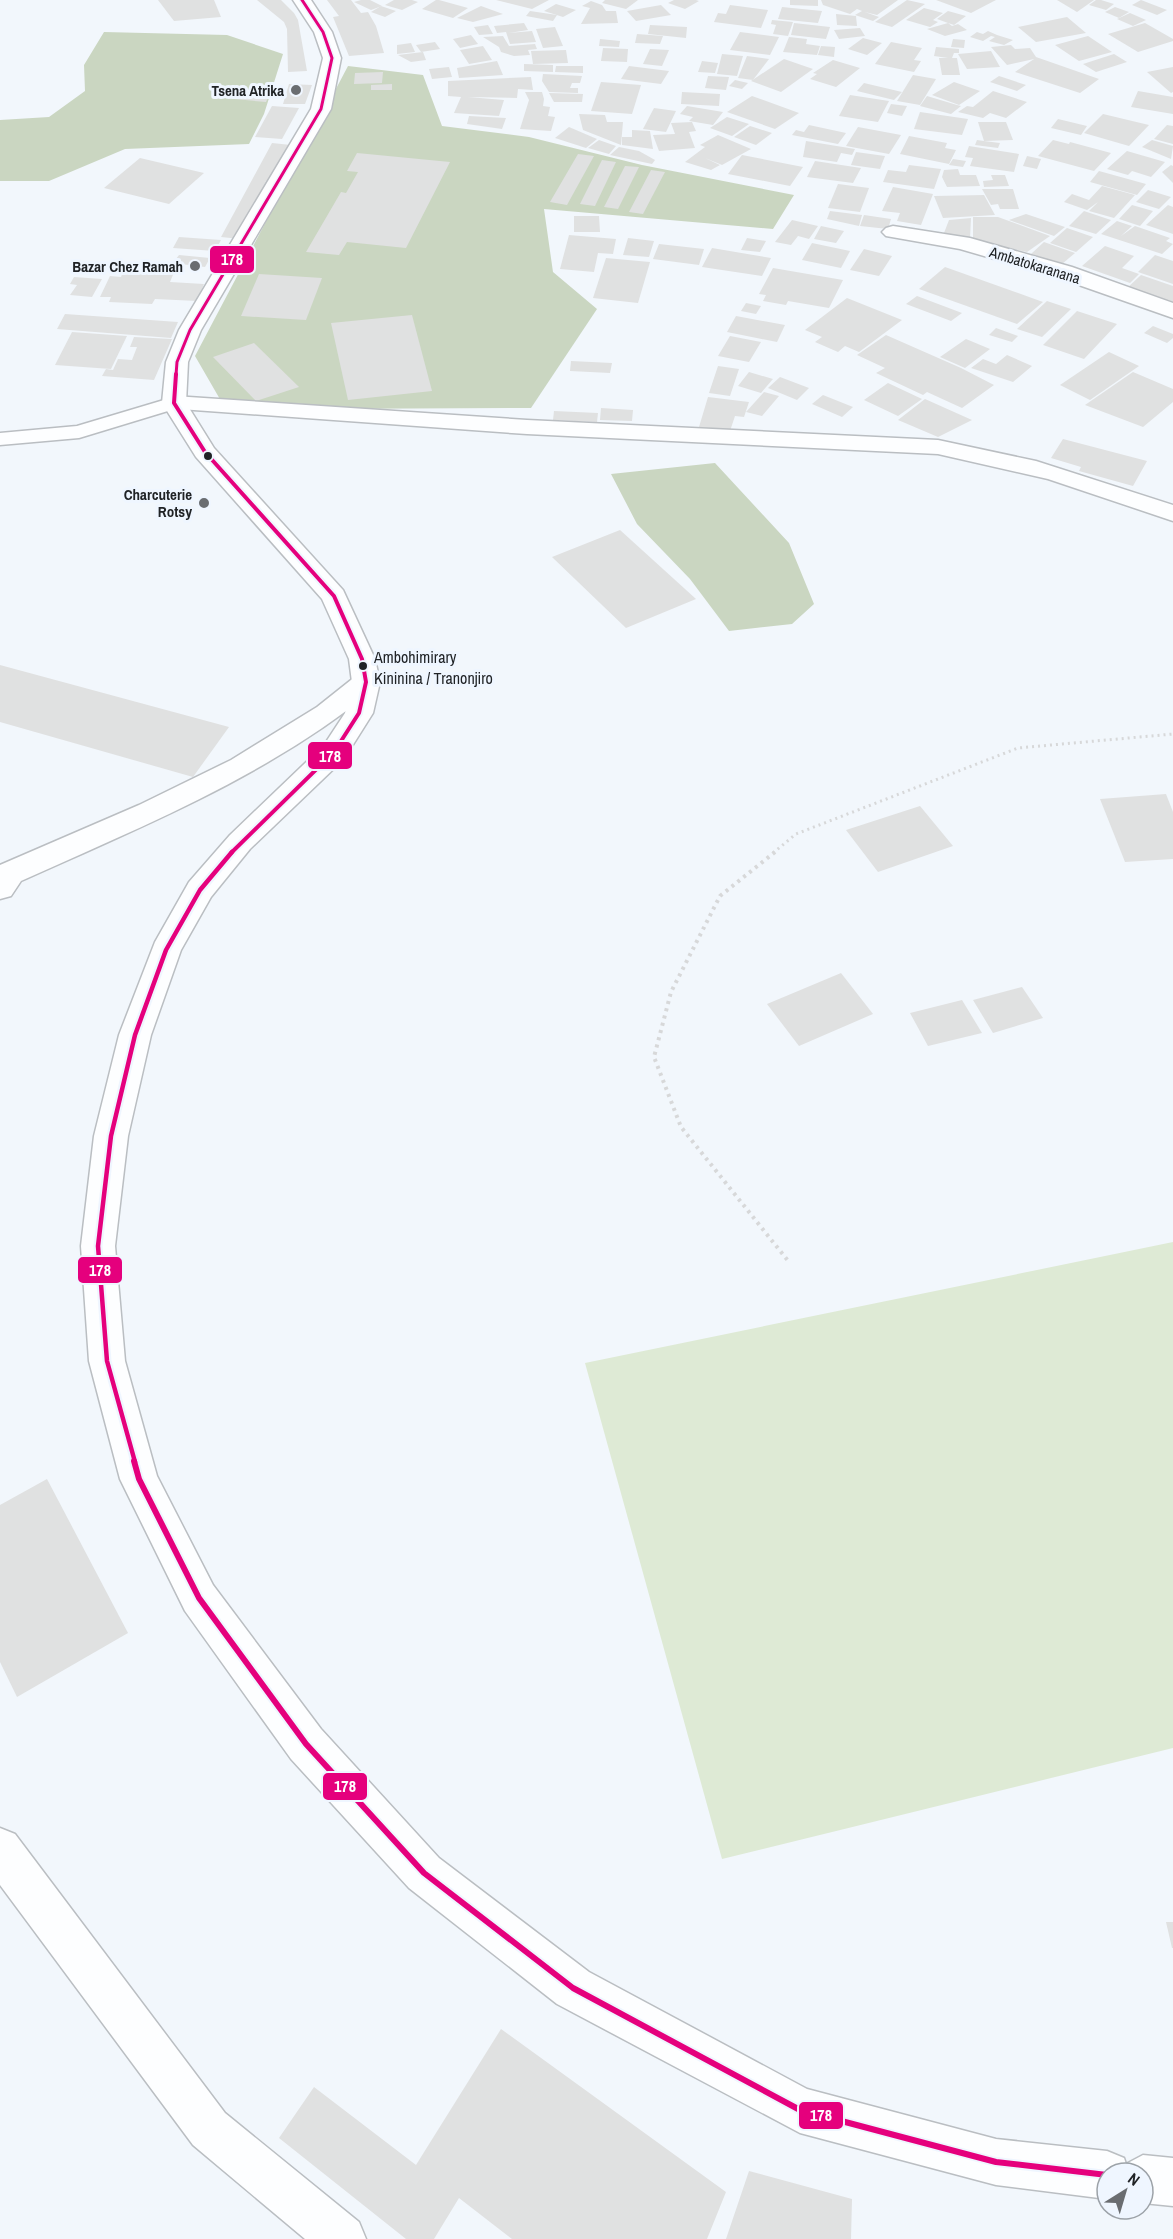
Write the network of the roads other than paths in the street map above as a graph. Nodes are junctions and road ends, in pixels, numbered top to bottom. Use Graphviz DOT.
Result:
graph roads {
  1 [pos="302,0"];
  2 [pos="893,232"];
  3 [pos="1173,311"];
  4 [pos="174,403"];
  5 [pos="0,439"];
  6 [pos="1173,513"];
  7 [pos="366,682"];
  8 [pos="3,878"];
  9 [pos="0,1849"];
  10 [pos="1095,2174"];
  11 [pos="1155,2180"];
  12 [pos="1173,2182"];
  13 [pos="342,2239"];
  1 -- 4 [label="street"];
  2 -- 3 [label="street, Ambatokaranana"];
  4 -- 5 [label="lane"];
  4 -- 6 [label="street"];
  4 -- 7 [label="street"];
  7 -- 8 [label="street"];
  7 -- 10 [label="street"];
  9 -- 13 [label="street"];
  11 -- 12 [label="street"];
}
